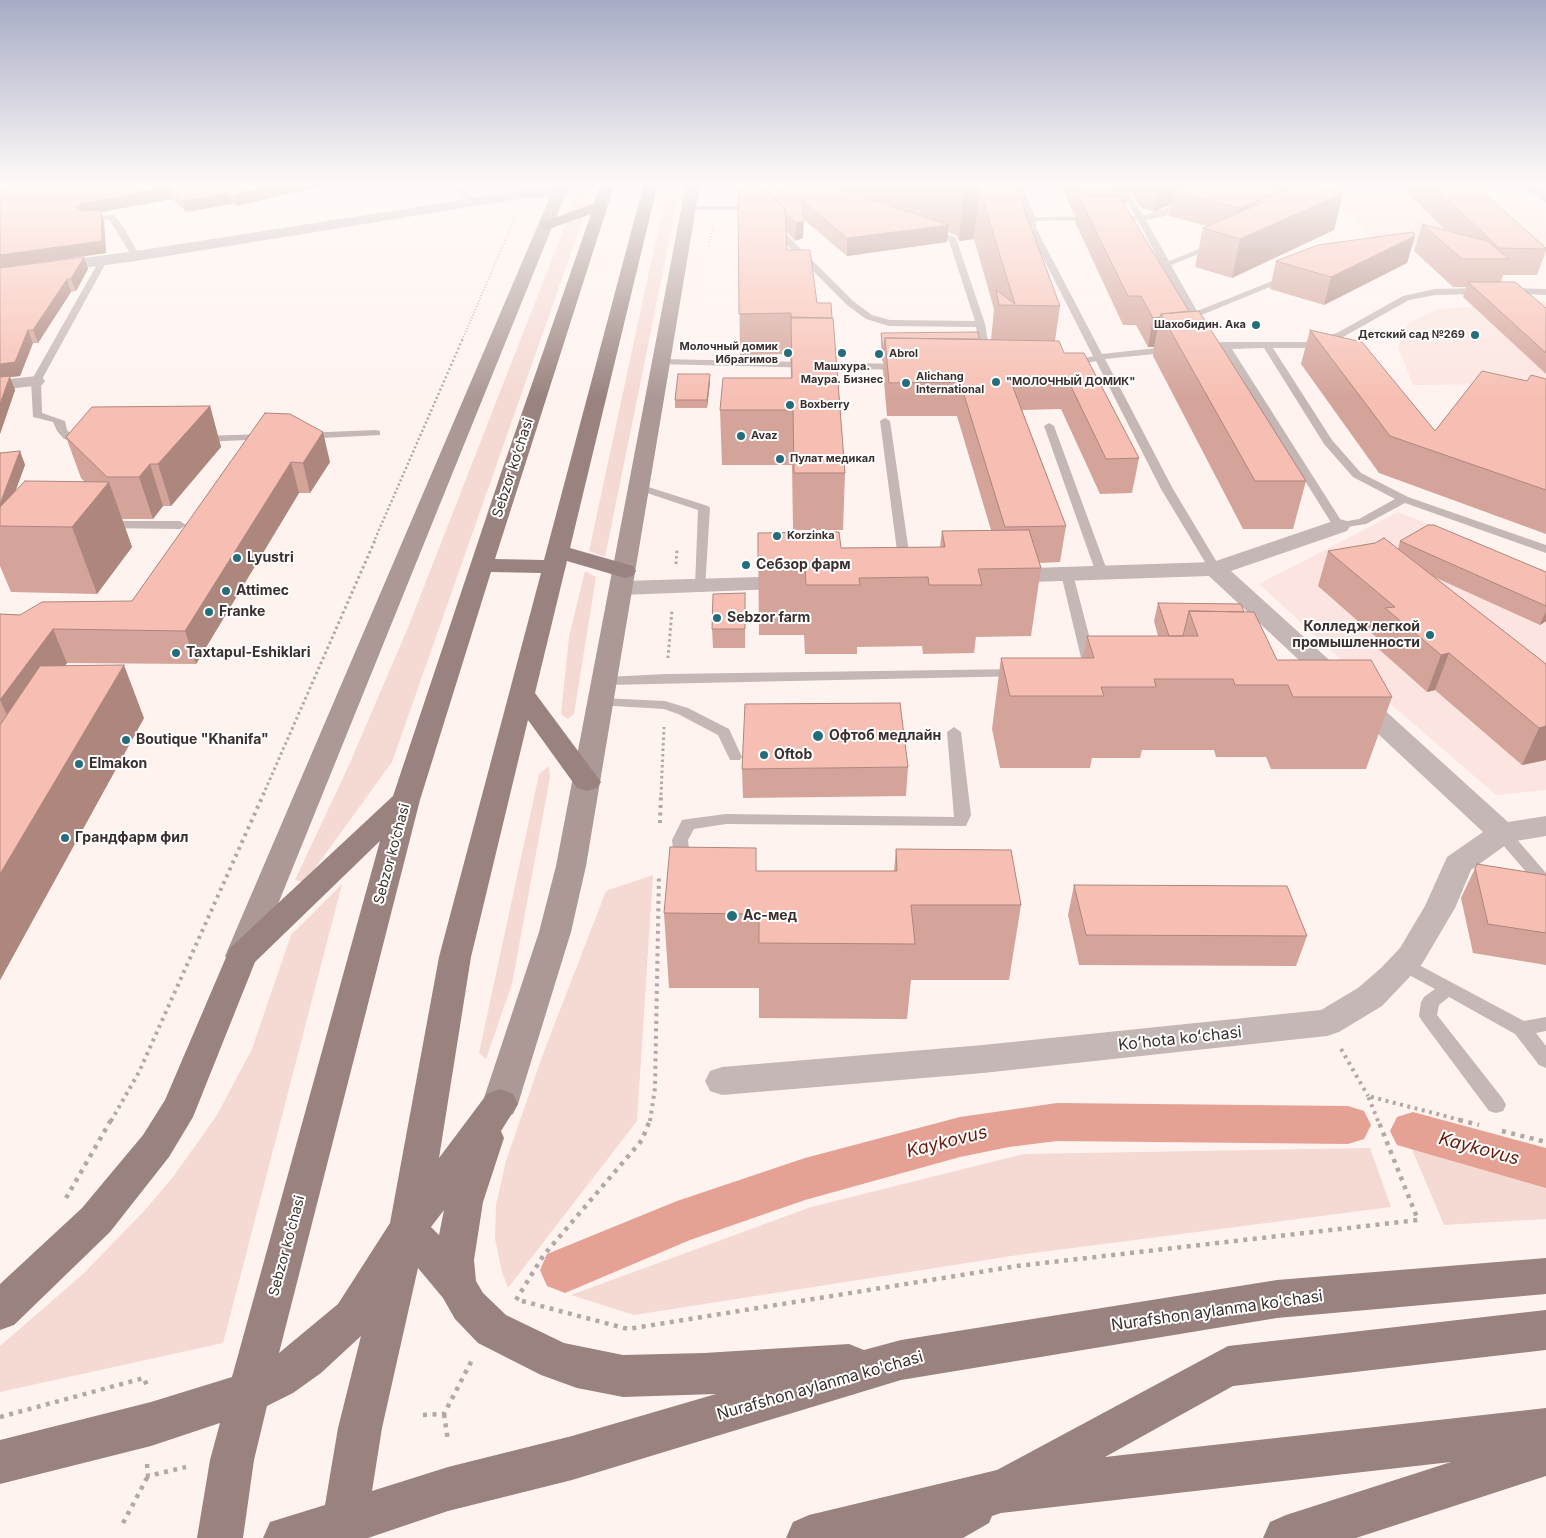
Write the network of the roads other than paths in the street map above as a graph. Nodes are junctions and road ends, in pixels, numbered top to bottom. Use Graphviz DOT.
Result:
graph roads {
  1 [pos="144,255"];
  2 [pos="534,255"];
  3 [pos="584,255"];
  4 [pos="632,255"];
  5 [pos="679,255"];
  6 [pos="802,255"];
  7 [pos="959,255"];
  8 [pos="1045,255"];
  9 [pos="1160,255"];
  10 [pos="1192,255"];
  11 [pos="136,256"];
  12 [pos="103,262"];
  13 [pos="1165,265"];
  14 [pos="0,274"];
  15 [pos="1296,275"];
  16 [pos="1546,292"];
  17 [pos="1194,316"];
  18 [pos="980,324"];
  19 [pos="1211,345"];
  20 [pos="1225,345"];
  21 [pos="1266,346"];
  22 [pos="1100,358"];
  23 [pos="660,362"];
  24 [pos="910,367"];
  25 [pos="978,368"];
  26 [pos="1054,368"];
  27 [pos="36,381"];
  28 [pos="0,385"];
  29 [pos="885,421"];
  30 [pos="1049,426"];
  31 [pos="376,433"];
  32 [pos="189,440"];
  33 [pos="100,443"];
  34 [pos="640,487"];
  35 [pos="1404,499"];
  36 [pos="92,525"];
  37 [pos="180,525"];
  38 [pos="1339,526"];
  39 [pos="1546,549"];
  40 [pos="554,559"];
  41 [pos="481,565"];
  42 [pos="1215,570"];
  43 [pos="1102,573"];
  44 [pos="1067,574"];
  45 [pos="982,577"];
  46 [pos="624,580"];
  47 [pos="906,580"];
  48 [pos="818,582"];
  49 [pos="701,586"];
  50 [pos="1092,672"];
  51 [pos="1032,673"];
  52 [pos="522,692"];
  53 [pos="604,692"];
  54 [pos="954,732"];
  55 [pos="734,757"];
  56 [pos="587,782"];
  57 [pos="406,800"];
  58 [pos="1546,826"];
  59 [pos="1502,833"];
  60 [pos="682,866"];
  61 [pos="1546,884"];
  62 [pos="241,956"];
  63 [pos="1404,964"];
  64 [pos="1448,989"];
  65 [pos="1546,1024"];
  66 [pos="1522,1029"];
  67 [pos="1546,1060"];
  68 [pos="722,1081"];
  69 [pos="500,1104"];
  70 [pos="1496,1105"];
  71 [pos="408,1228"];
  72 [pos="1546,1276"];
  73 [pos="456,1285"];
  74 [pos="0,1311"];
  75 [pos="1546,1330"];
  76 [pos="901,1360"];
  77 [pos="249,1392"];
  78 [pos="1546,1430"];
  79 [pos="1546,1454"];
  80 [pos="0,1462"];
  81 [pos="1001,1491"];
  82 [pos="343,1530"];
  83 [pos="220,1538"];
  84 [pos="286,1538"];
  85 [pos="809,1538"];
  86 [pos="918,1538"];
  87 [pos="1286,1538"];
  1 -- 11 [label="street"];
  2 -- 62 [label="street"];
  3 -- 41 [label="main road, Sebzor ko‘chasi"];
  4 -- 40 [label="main road"];
  5 -- 23 [label="street"];
  6 -- 18 [label="lane"];
  7 -- 18 [label="lane"];
  8 -- 22 [label="lane"];
  9 -- 13 [label="lane"];
  10 -- 13 [label="lane"];
  11 -- 12 [label="street"];
  12 -- 14 [label="street"];
  12 -- 27 [label="lane"];
  13 -- 17 [label="lane"];
  15 -- 17 [label="lane"];
  16 -- 21 [label="lane"];
  17 -- 19 [label="lane"];
  18 -- 25 [label="lane"];
  19 -- 20 [label="lane"];
  19 -- 22 [label="lane"];
  20 -- 21 [label="lane"];
  20 -- 38 [label="lane"];
  21 -- 35 [label="lane"];
  22 -- 26 [label="lane"];
  22 -- 42 [label="lane"];
  23 -- 24 [label="lane"];
  23 -- 34 [label="street"];
  27 -- 28 [label="street"];
  27 -- 33 [label="lane"];
  29 -- 47 [label="lane"];
  30 -- 43 [label="lane"];
  31 -- 32 [label="lane"];
  34 -- 46 [label="street"];
  34 -- 49 [label="lane"];
  35 -- 38 [label="lane"];
  35 -- 39 [label="lane"];
  36 -- 37 [label="lane"];
  38 -- 42 [label="street"];
  40 -- 41 [label="main road"];
  40 -- 46 [label="main road"];
  40 -- 52 [label="main road"];
  41 -- 57 [label="main road, Sebzor ko‘chasi"];
  42 -- 43 [label="street"];
  42 -- 59 [label="street"];
  43 -- 44 [label="street"];
  44 -- 45 [label="street"];
  44 -- 50 [label="lane"];
  46 -- 49 [label="street"];
  46 -- 53 [label="street"];
  48 -- 49 [label="street"];
  51 -- 53 [label="lane"];
  52 -- 56 [label="main road"];
  52 -- 71 [label="main road"];
  53 -- 55 [label="lane"];
  53 -- 56 [label="street"];
  54 -- 60 [label="lane"];
  56 -- 69 [label="street"];
  57 -- 62 [label="main road"];
  57 -- 77 [label="main road, Sebzor ko‘chasi"];
  58 -- 59 [label="street, Koʻhota koʻchasi"];
  59 -- 61 [label="lane"];
  59 -- 63 [label="street, Koʻhota koʻchasi"];
  62 -- 74 [label="main road"];
  63 -- 64 [label="lane"];
  63 -- 68 [label="street, Koʻhota koʻchasi"];
  64 -- 66 [label="lane"];
  64 -- 70 [label="lane"];
  65 -- 66 [label="lane"];
  66 -- 67 [label="lane"];
  69 -- 71 [label="main road"];
  69 -- 73 [label="main road"];
  71 -- 73 [label="main road"];
  71 -- 77 [label="main road"];
  71 -- 82 [label="main road"];
  72 -- 76 [label="main road, Nurafshon aylanma ko'chasi"];
  73 -- 76 [label="main road"];
  75 -- 81 [label="main road"];
  76 -- 82 [label="main road, Nurafshon aylanma ko'chasi"];
  77 -- 80 [label="main road"];
  77 -- 83 [label="main road, Sebzor ko‘chasi"];
  78 -- 81 [label="main road"];
  79 -- 87 [label="main road"];
  81 -- 85 [label="main road"];
  81 -- 86 [label="main road"];
  82 -- 84 [label="main road, Nurafshon aylanma ko'chasi"];
}
